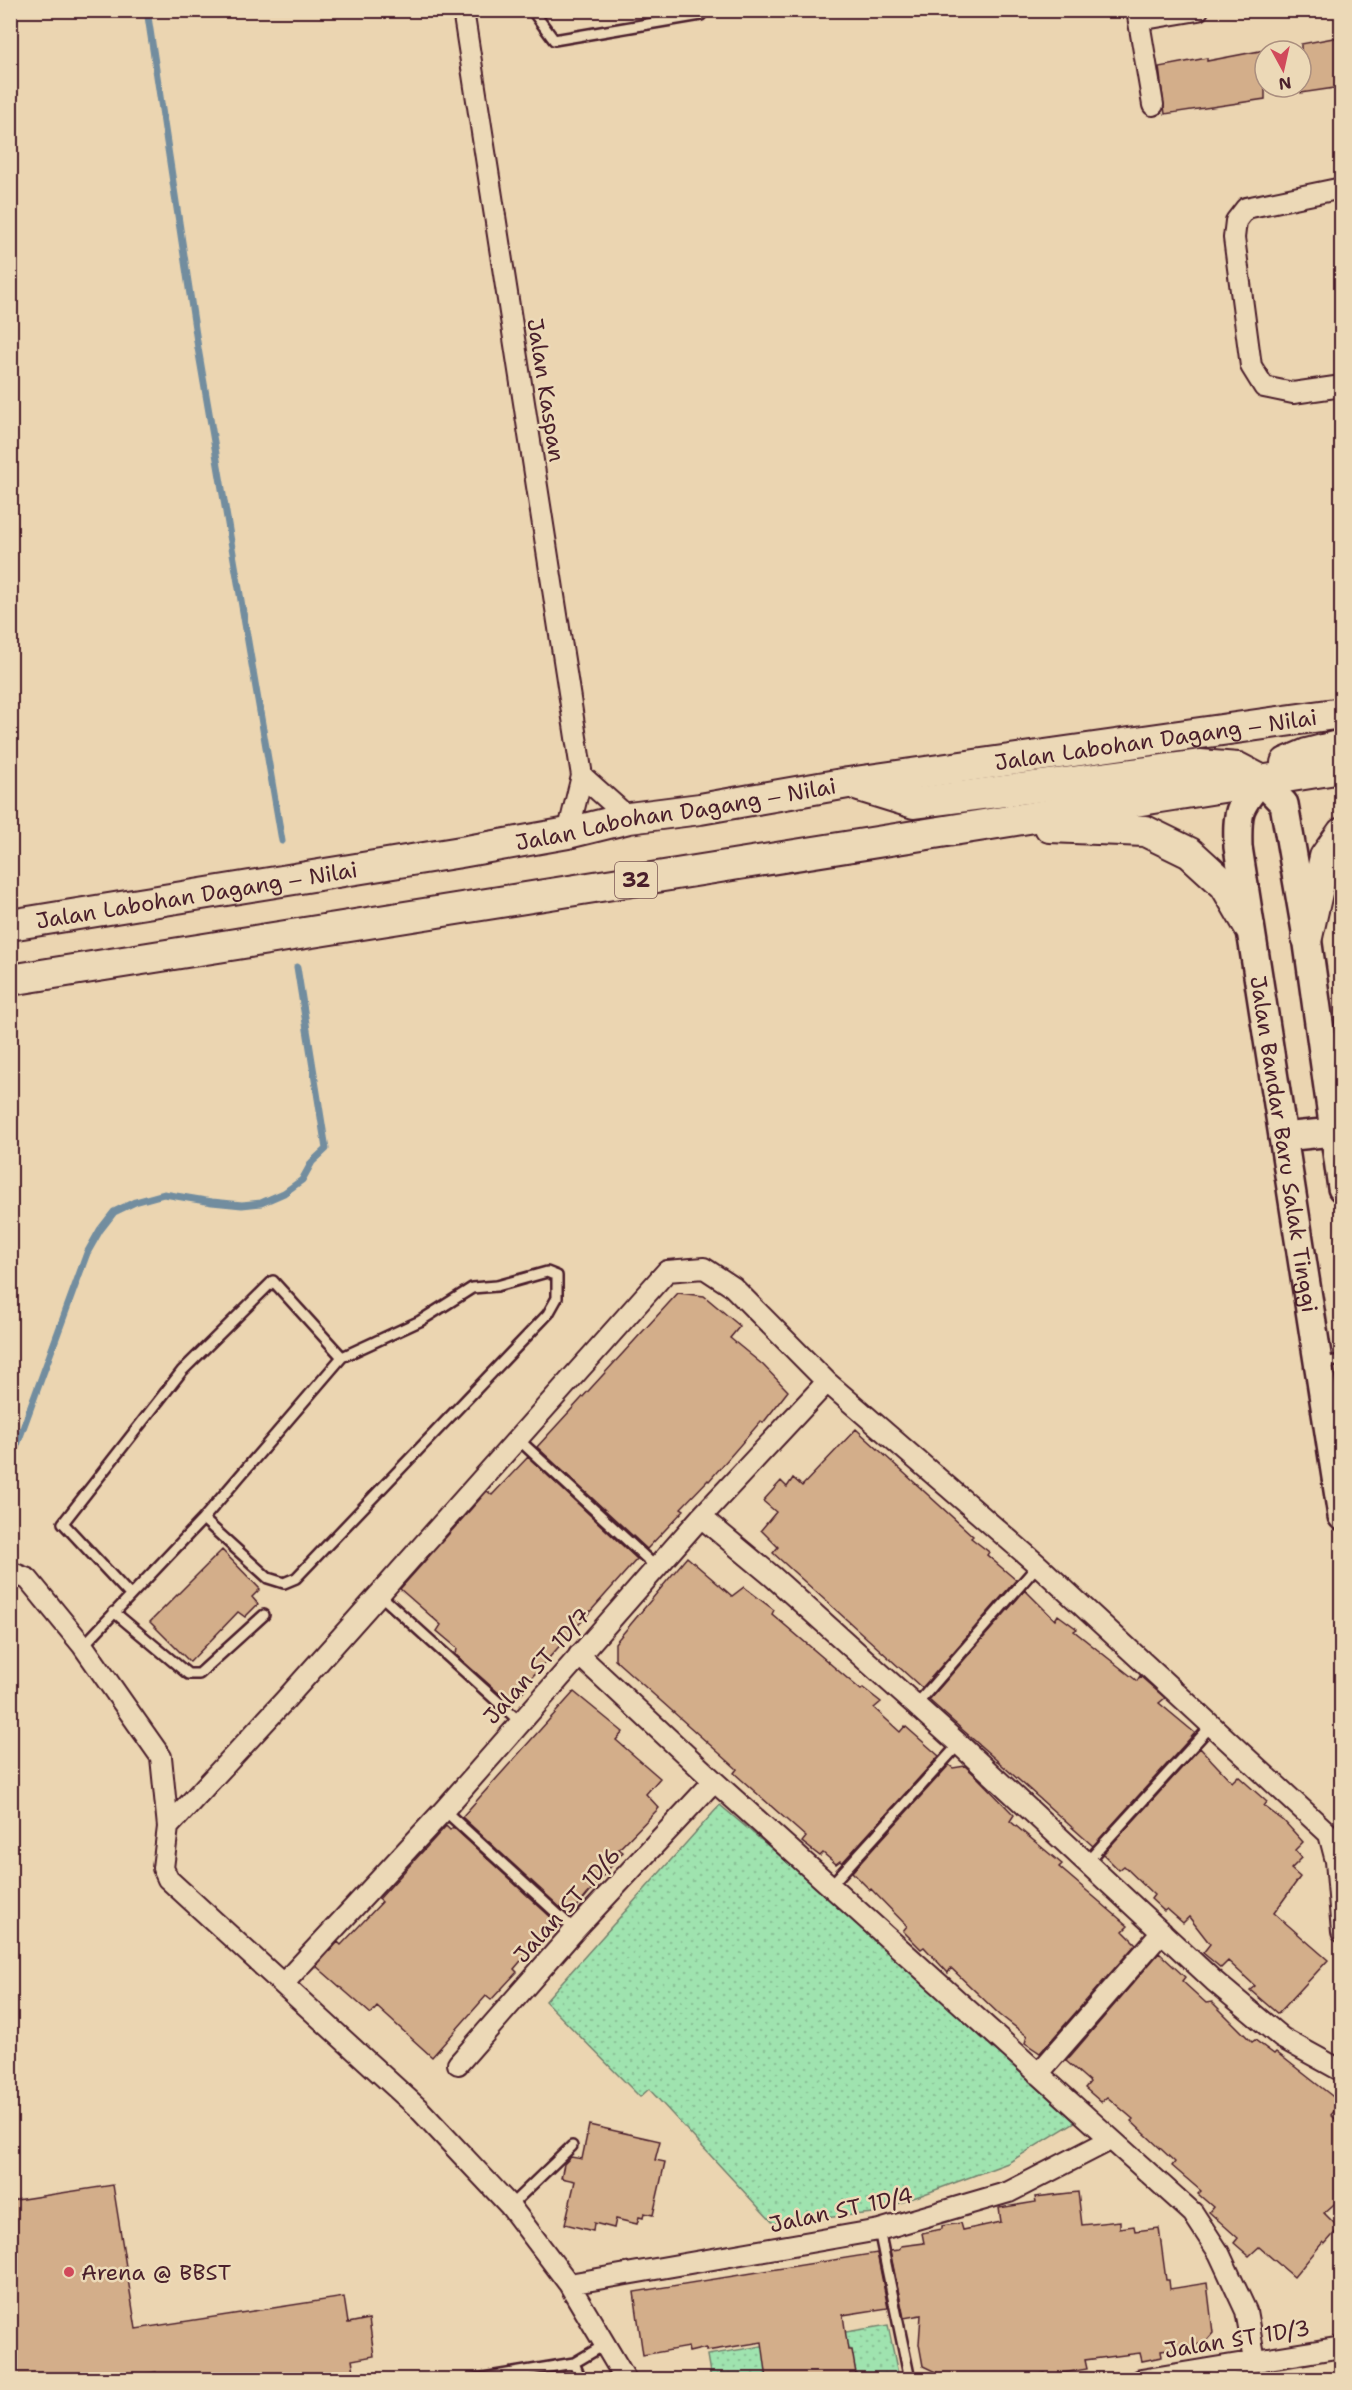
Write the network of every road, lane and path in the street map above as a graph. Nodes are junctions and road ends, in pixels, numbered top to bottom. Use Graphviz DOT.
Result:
graph roads {
  1 [pos="463,10"];
  2 [pos="532,10"];
  3 [pos="1198,10"];
  4 [pos="701,15"];
  5 [pos="1138,15"];
  6 [pos="1153,105"];
  7 [pos="1341,188"];
  8 [pos="1341,386"];
  9 [pos="1341,713"];
  10 [pos="1341,745"];
  11 [pos="1341,768"];
  12 [pos="582,776"];
  13 [pos="1261,780"];
  14 [pos="849,783"];
  15 [pos="629,818"];
  16 [pos="1341,832"];
  17 [pos="568,833"];
  18 [pos="918,835"];
  19 [pos="10,925"];
  20 [pos="1249,926"];
  21 [pos="1306,937"];
  22 [pos="10,980"];
  23 [pos="1333,1132"];
  24 [pos="1283,1137"];
  25 [pos="1341,1181"];
  26 [pos="342,1357"];
  27 [pos="1330,1361"];
  28 [pos="827,1382"];
  29 [pos="518,1439"];
  30 [pos="1341,1516"];
  31 [pos="701,1517"];
  32 [pos="203,1519"];
  33 [pos="1038,1565"];
  34 [pos="657,1568"];
  35 [pos="19,1576"];
  36 [pos="380,1594"];
  37 [pos="130,1595"];
  38 [pos="114,1612"];
  39 [pos="264,1615"];
  40 [pos="83,1646"];
  41 [pos="579,1655"];
  42 [pos="916,1706"];
  43 [pos="519,1721"];
  44 [pos="1212,1725"];
  45 [pos="959,1744"];
  46 [pos="714,1781"];
  47 [pos="444,1810"];
  48 [pos="168,1827"];
  49 [pos="1086,1863"];
  50 [pos="831,1885"];
  51 [pos="575,1930"];
  52 [pos="1161,1932"];
  53 [pos="1341,1932"];
  54 [pos="283,1984"];
  55 [pos="458,2064"];
  56 [pos="1341,2071"];
  57 [pos="1038,2073"];
  58 [pos="1110,2140"];
  59 [pos="572,2146"];
  60 [pos="510,2206"];
  61 [pos="879,2230"];
  62 [pos="569,2284"];
  63 [pos="606,2344"];
  64 [pos="1341,2347"];
  65 [pos="1255,2360"];
  66 [pos="574,2363"];
  67 [pos="471,2379"];
  68 [pos="581,2379"];
  69 [pos="626,2379"];
  70 [pos="910,2379"];
  71 [pos="1143,2379"];
  1 -- 12 [label="street, Jalan Kaspan"];
  2 -- 4 [label="lane"];
  3 -- 5 [label="street"];
  5 -- 6 [label="street"];
  7 -- 8 [label="street"];
  9 -- 14 [label="main road, Jalan Labohan Dagang ‒ Nilai"];
  10 -- 13 [label="main road"];
  11 -- 13 [label="main road, 32"];
  12 -- 15 [label="street"];
  12 -- 17 [label="street"];
  13 -- 14 [label="main road"];
  13 -- 18 [label="main road, 32"];
  13 -- 20 [label="main road, Jalan Bandar Baru Salak Tinggi"];
  13 -- 21 [label="main road"];
  14 -- 15 [label="main road, Jalan Labohan Dagang ‒ Nilai"];
  15 -- 17 [label="main road, Jalan Labohan Dagang ‒ Nilai"];
  16 -- 21 [label="main road"];
  17 -- 19 [label="main road, Jalan Labohan Dagang ‒ Nilai"];
  18 -- 20 [label="main road"];
  18 -- 22 [label="main road, 32"];
  20 -- 24 [label="main road, Jalan Bandar Baru Salak Tinggi"];
  21 -- 23 [label="main road"];
  23 -- 24 [label="main road"];
  23 -- 25 [label="main road"];
  24 -- 27 [label="main road, Jalan Bandar Baru Salak Tinggi"];
  26 -- 32 [label="lane"];
  26 -- 32 [label="lane"];
  26 -- 37 [label="lane"];
  27 -- 30 [label="main road, Jalan Bandar Baru Salak Tinggi"];
  28 -- 29 [label="street"];
  28 -- 31 [label="street, Jalan ST 1D/7"];
  28 -- 33 [label="street"];
  29 -- 34 [label="lane"];
  29 -- 36 [label="street"];
  31 -- 34 [label="street, Jalan ST 1D/7"];
  31 -- 42 [label="street"];
  32 -- 37 [label="lane"];
  33 -- 42 [label="lane"];
  33 -- 44 [label="street"];
  34 -- 41 [label="street, Jalan ST 1D/7"];
  35 -- 40 [label="street"];
  36 -- 43 [label="lane"];
  36 -- 48 [label="street"];
  37 -- 38 [label="lane"];
  38 -- 39 [label="lane"];
  38 -- 40 [label="lane"];
  40 -- 48 [label="street"];
  41 -- 43 [label="street, Jalan ST 1D/7"];
  41 -- 46 [label="street"];
  42 -- 45 [label="street"];
  43 -- 47 [label="street, Jalan ST 1D/7"];
  44 -- 49 [label="lane"];
  44 -- 53 [label="street"];
  45 -- 49 [label="street"];
  45 -- 50 [label="lane"];
  46 -- 50 [label="street"];
  46 -- 51 [label="street, Jalan ST 1D/6"];
  47 -- 51 [label="lane"];
  47 -- 54 [label="street, Jalan ST 1D/7"];
  48 -- 54 [label="street"];
  49 -- 52 [label="street"];
  50 -- 57 [label="street"];
  51 -- 55 [label="street, Jalan ST 1D/6"];
  52 -- 56 [label="street"];
  52 -- 57 [label="street"];
  54 -- 60 [label="street"];
  57 -- 58 [label="street"];
  58 -- 61 [label="street, Jalan ST 1D/4"];
  58 -- 65 [label="street"];
  59 -- 60 [label="lane"];
  60 -- 62 [label="street"];
  61 -- 62 [label="street, Jalan ST 1D/4"];
  61 -- 70 [label="lane"];
  62 -- 63 [label="street"];
  63 -- 66 [label="lane"];
  63 -- 69 [label="street"];
  64 -- 65 [label="street, Jalan ST 1D/3"];
  65 -- 71 [label="street, Jalan ST 1D/3"];
  66 -- 67 [label="lane"];
  66 -- 68 [label="lane"];
}
